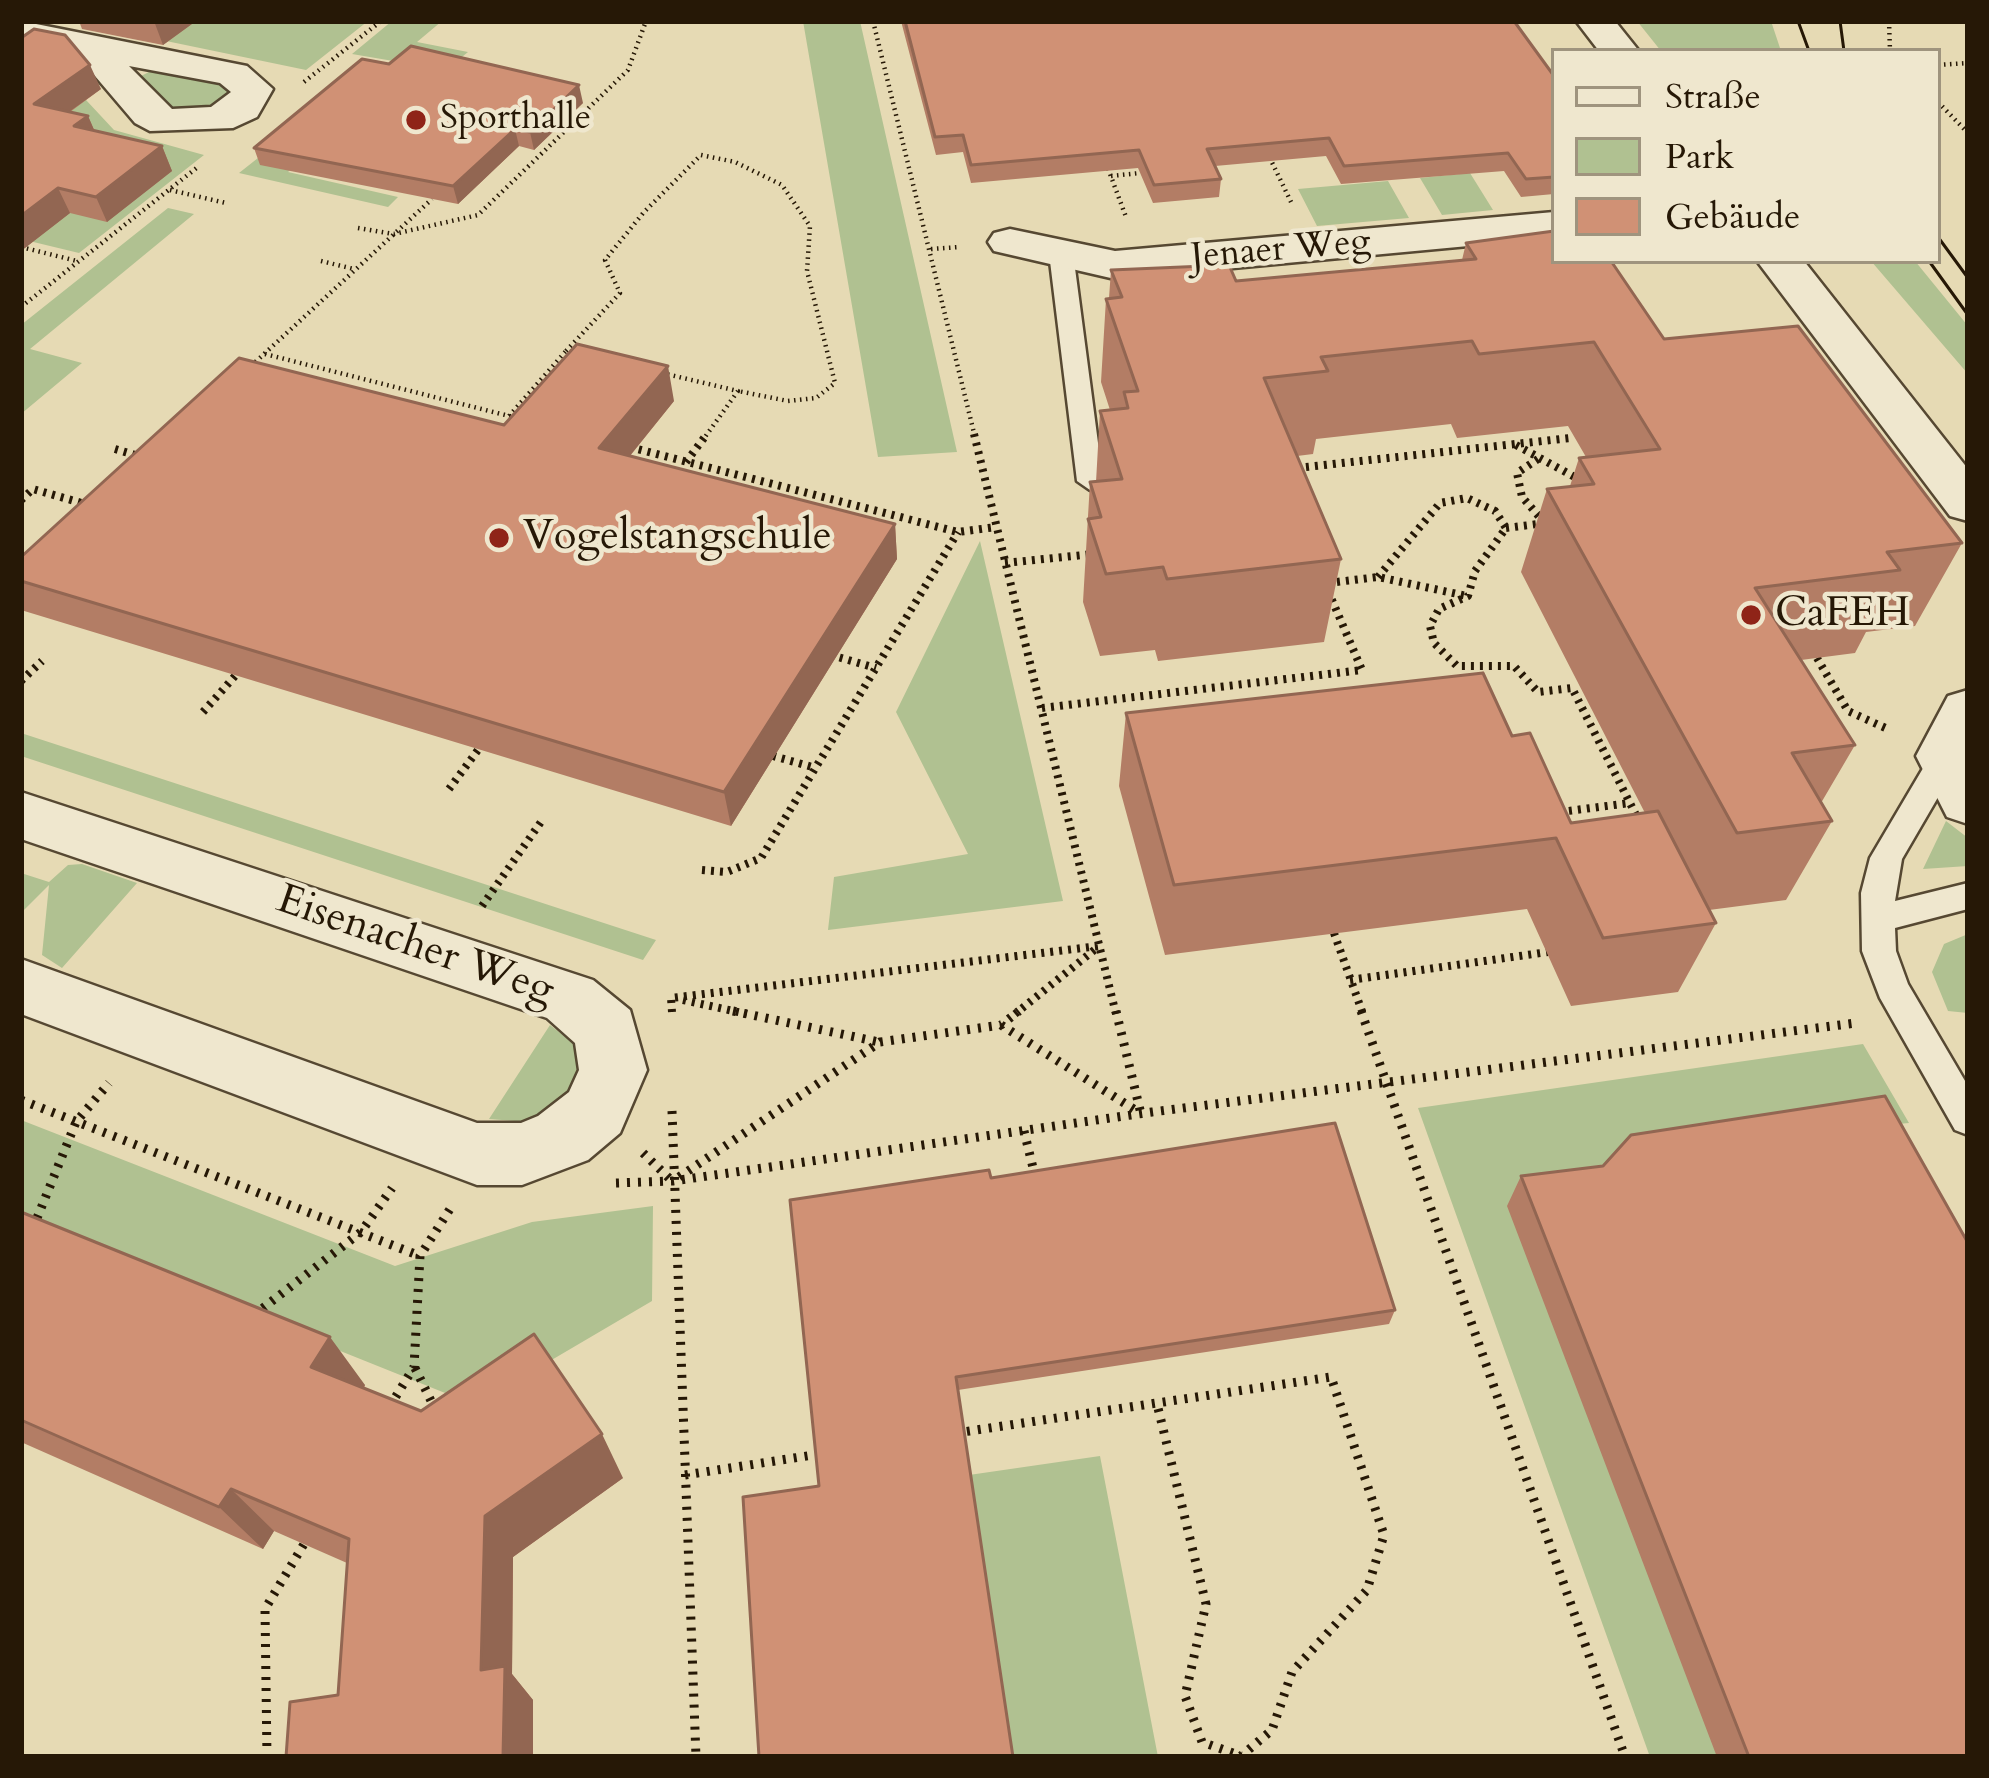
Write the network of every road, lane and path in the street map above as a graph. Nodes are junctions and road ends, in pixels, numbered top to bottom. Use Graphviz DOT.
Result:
graph roads {
  1 [pos="381,21"];
  2 [pos="646,21"];
  3 [pos="873,21"];
  4 [pos="1595,21"];
  5 [pos="21,33"];
  6 [pos="1616,48"];
  7 [pos="93,49"];
  8 [pos="296,88"];
  9 [pos="1941,105"];
  10 [pos="1968,134"];
  11 [pos="1262,140"];
  12 [pos="216,152"];
  13 [pos="1105,159"];
  14 [pos="1140,173"];
  15 [pos="1111,176"];
  16 [pos="168,190"];
  17 [pos="432,199"];
  18 [pos="226,203"];
  19 [pos="1551,225"];
  20 [pos="358,228"];
  21 [pos="394,234"];
  22 [pos="1010,242"];
  23 [pos="21,247"];
  24 [pos="1314,248"];
  25 [pos="1061,253"];
  26 [pos="78,261"];
  27 [pos="321,261"];
  28 [pos="1143,263"];
  29 [pos="1782,264"];
  30 [pos="356,269"];
  31 [pos="21,307"];
  32 [pos="566,351"];
  33 [pos="265,354"];
  34 [pos="588,356"];
  35 [pos="248,369"];
  36 [pos="652,371"];
  37 [pos="738,391"];
  38 [pos="509,416"];
  39 [pos="531,422"];
  40 [pos="1570,438"];
  41 [pos="1514,444"];
  42 [pos="619,445"];
  43 [pos="115,449"];
  44 [pos="1538,459"];
  45 [pos="686,462"];
  46 [pos="1277,470"];
  47 [pos="133,476"];
  48 [pos="1090,481"];
  49 [pos="1589,484"];
  50 [pos="21,500"];
  51 [pos="1968,504"];
  52 [pos="98,508"];
  53 [pos="1566,520"];
  54 [pos="1545,523"];
  55 [pos="995,527"];
  56 [pos="1506,528"];
  57 [pos="958,532"];
  58 [pos="1096,553"];
  59 [pos="1005,563"];
  60 [pos="1317,564"];
  61 [pos="1378,577"];
  62 [pos="1325,583"];
  63 [pos="1468,596"];
  64 [pos="811,650"];
  65 [pos="1817,658"];
  66 [pos="42,661"];
  67 [pos="876,668"];
  68 [pos="235,676"];
  69 [pos="21,681"];
  70 [pos="1042,709"];
  71 [pos="203,712"];
  72 [pos="478,750"];
  73 [pos="773,756"];
  74 [pos="1960,756"];
  75 [pos="816,768"];
  76 [pos="449,790"];
  77 [pos="1630,803"];
  78 [pos="1550,814"];
  79 [pos="543,819"];
  80 [pos="1641,824"];
  81 [pos="23,828"];
  82 [pos="702,870"];
  83 [pos="1968,896"];
  84 [pos="1878,919"];
  85 [pos="1334,934"];
  86 [pos="1099,946"];
  87 [pos="1549,952"];
  88 [pos="446,956"];
  89 [pos="1350,980"];
  90 [pos="21,986"];
  91 [pos="671,998"];
  92 [pos="672,1021"];
  93 [pos="1001,1025"];
  94 [pos="1919,1036"];
  95 [pos="880,1042"];
  96 [pos="1386,1086"];
  97 [pos="672,1089"];
  98 [pos="21,1100"];
  99 [pos="1141,1114"];
  100 [pos="1968,1119"];
  101 [pos="76,1122"];
  102 [pos="1024,1131"];
  103 [pos="477,1154"];
  104 [pos="673,1181"];
  105 [pos="1038,1192"];
  106 [pos="361,1232"];
  107 [pos="26,1246"];
  108 [pos="420,1256"];
  109 [pos="234,1331"];
  110 [pos="414,1367"];
  111 [pos="1157,1404"];
  112 [pos="441,1422"];
  113 [pos="378,1426"];
  114 [pos="938,1436"];
  115 [pos="833,1452"];
  116 [pos="685,1475"];
  117 [pos="304,1544"];
  118 [pos="267,1757"];
  119 [pos="696,1757"];
  120 [pos="1625,1757"];
  1 -- 8 [label="path"];
  2 -- 21 [label="path"];
  3 -- 55 [label="path"];
  4 -- 6 [label="street"];
  5 -- 7 [label="street"];
  7 -- 7 [label="street"];
  9 -- 10 [label="path"];
  11 -- 24 [label="path"];
  12 -- 16 [label="path"];
  13 -- 15 [label="path"];
  14 -- 15 [label="path"];
  15 -- 28 [label="path"];
  16 -- 18 [label="path"];
  16 -- 26 [label="path"];
  17 -- 21 [label="path"];
  19 -- 24 [label="street, Jenaer Weg"];
  20 -- 21 [label="path"];
  21 -- 30 [label="path"];
  22 -- 25 [label="street, Jenaer Weg"];
  23 -- 26 [label="path"];
  24 -- 28 [label="street, Jenaer Weg"];
  25 -- 28 [label="street, Jenaer Weg"];
  25 -- 48 [label="lane"];
  26 -- 31 [label="path"];
  27 -- 30 [label="path"];
  29 -- 51 [label="street"];
  30 -- 33 [label="path"];
  32 -- 34 [label="path"];
  32 -- 37 [label="path"];
  32 -- 38 [label="path"];
  33 -- 35 [label="path"];
  33 -- 38 [label="path"];
  36 -- 37 [label="path"];
  37 -- 45 [label="path"];
  38 -- 39 [label="path"];
  40 -- 41 [label="path"];
  41 -- 44 [label="path"];
  41 -- 46 [label="path"];
  42 -- 45 [label="path"];
  43 -- 47 [label="path"];
  44 -- 49 [label="path"];
  44 -- 54 [label="path"];
  45 -- 57 [label="path"];
  50 -- 52 [label="path"];
  53 -- 54 [label="path"];
  54 -- 56 [label="path"];
  55 -- 57 [label="path"];
  55 -- 59 [label="path"];
  56 -- 61 [label="path"];
  56 -- 63 [label="path"];
  57 -- 67 [label="path"];
  58 -- 59 [label="path"];
  59 -- 70 [label="path"];
  60 -- 62 [label="path"];
  61 -- 62 [label="path"];
  61 -- 63 [label="path"];
  62 -- 70 [label="path"];
  63 -- 77 [label="path"];
  64 -- 67 [label="path"];
  65 -- 74 [label="path"];
  66 -- 69 [label="path"];
  67 -- 75 [label="path"];
  68 -- 71 [label="path"];
  70 -- 86 [label="path"];
  72 -- 76 [label="path"];
  73 -- 75 [label="path"];
  74 -- 84 [label="lane"];
  75 -- 82 [label="path"];
  77 -- 78 [label="path"];
  77 -- 80 [label="path"];
  79 -- 88 [label="path"];
  81 -- 88 [label="street, Eisenacher Weg"];
  83 -- 84 [label="lane"];
  84 -- 94 [label="lane"];
  85 -- 89 [label="path"];
  86 -- 91 [label="path"];
  86 -- 93 [label="path"];
  86 -- 99 [label="path"];
  87 -- 89 [label="path"];
  88 -- 103 [label="street, Eisenacher Weg"];
  89 -- 96 [label="path"];
  90 -- 103 [label="street, Eisenacher Weg"];
  91 -- 92 [label="path"];
  91 -- 95 [label="path"];
  93 -- 95 [label="path"];
  93 -- 99 [label="path"];
  94 -- 96 [label="path"];
  94 -- 100 [label="lane"];
  95 -- 104 [label="path"];
  96 -- 99 [label="path"];
  96 -- 120 [label="path"];
  97 -- 104 [label="path"];
  98 -- 101 [label="path"];
  99 -- 102 [label="path"];
  101 -- 106 [label="path"];
  101 -- 107 [label="path"];
  102 -- 104 [label="path"];
  102 -- 105 [label="path"];
  103 -- 108 [label="path"];
  104 -- 116 [label="path"];
  106 -- 108 [label="path"];
  106 -- 109 [label="path"];
  108 -- 110 [label="path"];
  110 -- 112 [label="path"];
  110 -- 113 [label="path"];
  111 -- 111 [label="path"];
  111 -- 114 [label="path"];
  115 -- 116 [label="path"];
  116 -- 119 [label="path"];
  117 -- 118 [label="path"];
}
